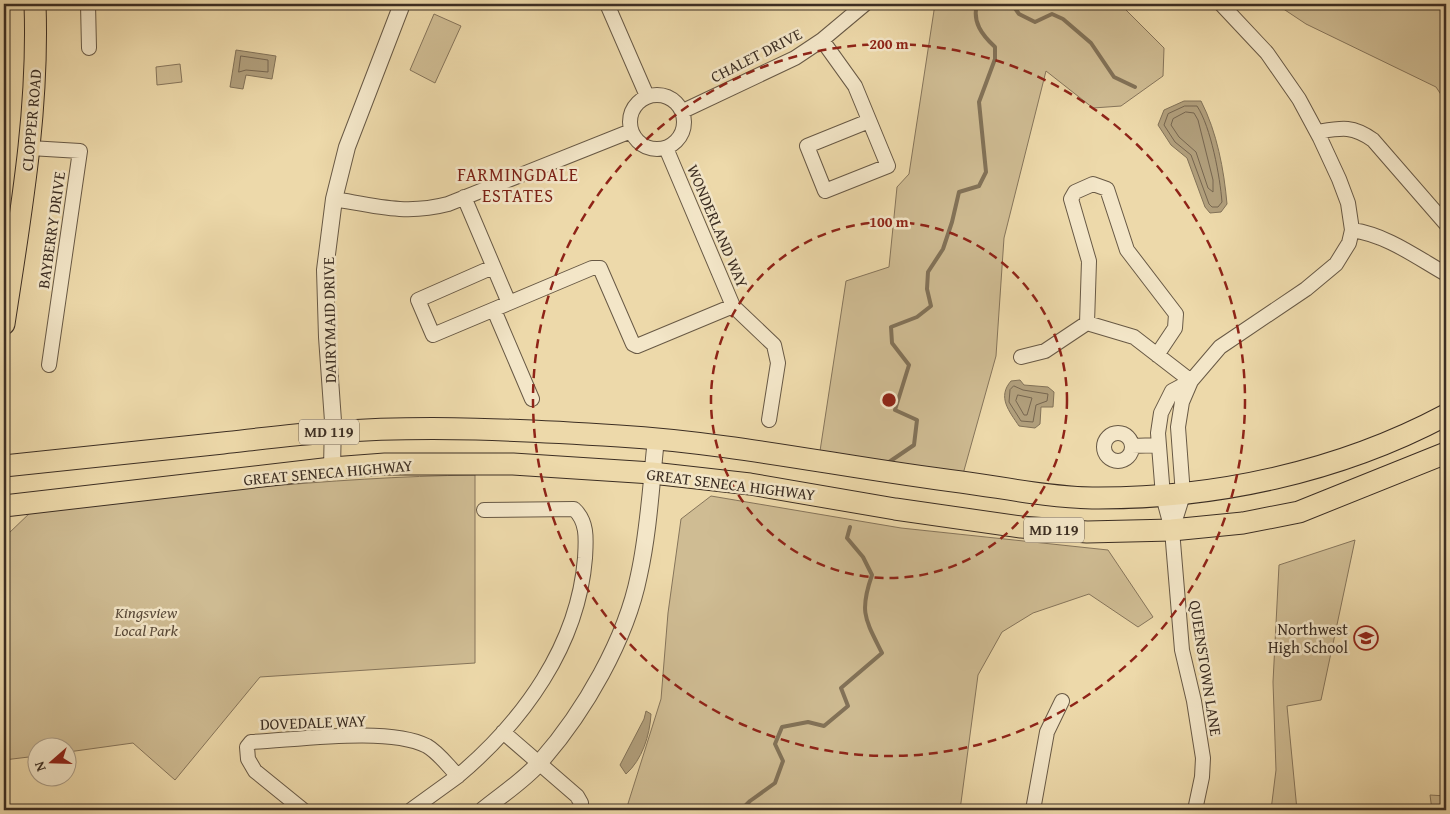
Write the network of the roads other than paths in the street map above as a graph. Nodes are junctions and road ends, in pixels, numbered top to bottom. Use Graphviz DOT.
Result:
graph roads {
  1 [pos="35,4"];
  2 [pos="88,4"];
  3 [pos="402,4"];
  4 [pos="607,4"];
  5 [pos="865,4"];
  6 [pos="1221,4"];
  7 [pos="822,40"];
  8 [pos="89,48"];
  9 [pos="647,96"];
  10 [pos="683,111"];
  11 [pos="869,121"];
  12 [pos="631,131"];
  13 [pos="1317,132"];
  14 [pos="30,148"];
  15 [pos="666,148"];
  16 [pos="464,197"];
  17 [pos="334,199"];
  18 [pos="1446,224"];
  19 [pos="1352,230"];
  20 [pos="493,267"];
  21 [pos="1446,274"];
  22 [pos="509,303"];
  23 [pos="733,306"];
  24 [pos="494,310"];
  25 [pos="1087,323"];
  26 [pos="4,324"];
  27 [pos="1157,355"];
  28 [pos="1021,357"];
  29 [pos="49,365"];
  30 [pos="1190,380"];
  31 [pos="532,399"];
  32 [pos="1446,415"];
  33 [pos="769,420"];
  34 [pos="332,432"];
  35 [pos="656,439"];
  36 [pos="1132,446"];
  37 [pos="1160,449"];
  38 [pos="1179,451"];
  39 [pos="1446,453"];
  40 [pos="4,466"];
  41 [pos="332,468"];
  42 [pos="652,473"];
  43 [pos="1173,496"];
  44 [pos="4,506"];
  45 [pos="484,510"];
  46 [pos="1172,530"];
  47 [pos="1062,701"];
  48 [pos="503,732"];
  49 [pos="540,763"];
  50 [pos="458,776"];
  51 [pos="303,810"];
  52 [pos="411,810"];
  53 [pos="483,810"];
  54 [pos="578,810"];
  55 [pos="1033,810"];
  56 [pos="1195,810"];
  1 -- 14 [label="main road, CLOPPER ROAD"];
  2 -- 8 [label="street"];
  3 -- 17 [label="street, DAIRYMAID DRIVE"];
  4 -- 9 [label="street"];
  5 -- 7 [label="street, CHALET DRIVE"];
  6 -- 13 [label="street"];
  7 -- 10 [label="street, CHALET DRIVE"];
  7 -- 11 [label="street"];
  9 -- 10 [label="street"];
  9 -- 12 [label="street"];
  10 -- 15 [label="street"];
  11 -- 11 [label="street"];
  12 -- 15 [label="street"];
  12 -- 16 [label="street"];
  13 -- 18 [label="street"];
  13 -- 19 [label="street"];
  14 -- 26 [label="main road, CLOPPER ROAD"];
  14 -- 29 [label="street, BAYBERRY DRIVE"];
  15 -- 23 [label="street, WONDERLAND WAY"];
  16 -- 17 [label="street"];
  16 -- 20 [label="street"];
  17 -- 34 [label="street, DAIRYMAID DRIVE"];
  19 -- 21 [label="street"];
  19 -- 30 [label="street"];
  20 -- 22 [label="street"];
  20 -- 24 [label="street"];
  22 -- 23 [label="street"];
  22 -- 24 [label="street"];
  23 -- 33 [label="street, WONDERLAND WAY"];
  24 -- 31 [label="street"];
  25 -- 27 [label="street"];
  25 -- 27 [label="street"];
  25 -- 28 [label="street"];
  27 -- 30 [label="street"];
  30 -- 37 [label="street"];
  30 -- 38 [label="street"];
  32 -- 43 [label="main road, GREAT SENECA HIGHWAY / MD 119"];
  34 -- 35 [label="main road, GREAT SENECA HIGHWAY / MD 119"];
  34 -- 40 [label="main road, GREAT SENECA HIGHWAY / MD 119"];
  34 -- 41 [label="street, DAIRYMAID DRIVE"];
  35 -- 42 [label="street"];
  35 -- 43 [label="main road, GREAT SENECA HIGHWAY / MD 119"];
  36 -- 37 [label="street"];
  37 -- 38 [label="street"];
  37 -- 43 [label="street"];
  38 -- 43 [label="street"];
  39 -- 46 [label="main road, GREAT SENECA HIGHWAY / MD 119"];
  41 -- 42 [label="main road, GREAT SENECA HIGHWAY / MD 119"];
  41 -- 44 [label="main road, GREAT SENECA HIGHWAY / MD 119"];
  42 -- 46 [label="main road, GREAT SENECA HIGHWAY / MD 119"];
  42 -- 49 [label="street"];
  43 -- 46 [label="street"];
  43 -- 46 [label="street"];
  45 -- 48 [label="street"];
  46 -- 56 [label="street, QUEENSTOWN LANE"];
  47 -- 55 [label="street"];
  48 -- 49 [label="street"];
  48 -- 50 [label="street"];
  49 -- 53 [label="street"];
  49 -- 54 [label="street"];
  50 -- 51 [label="street, DOVEDALE WAY"];
  50 -- 52 [label="street"];
}
